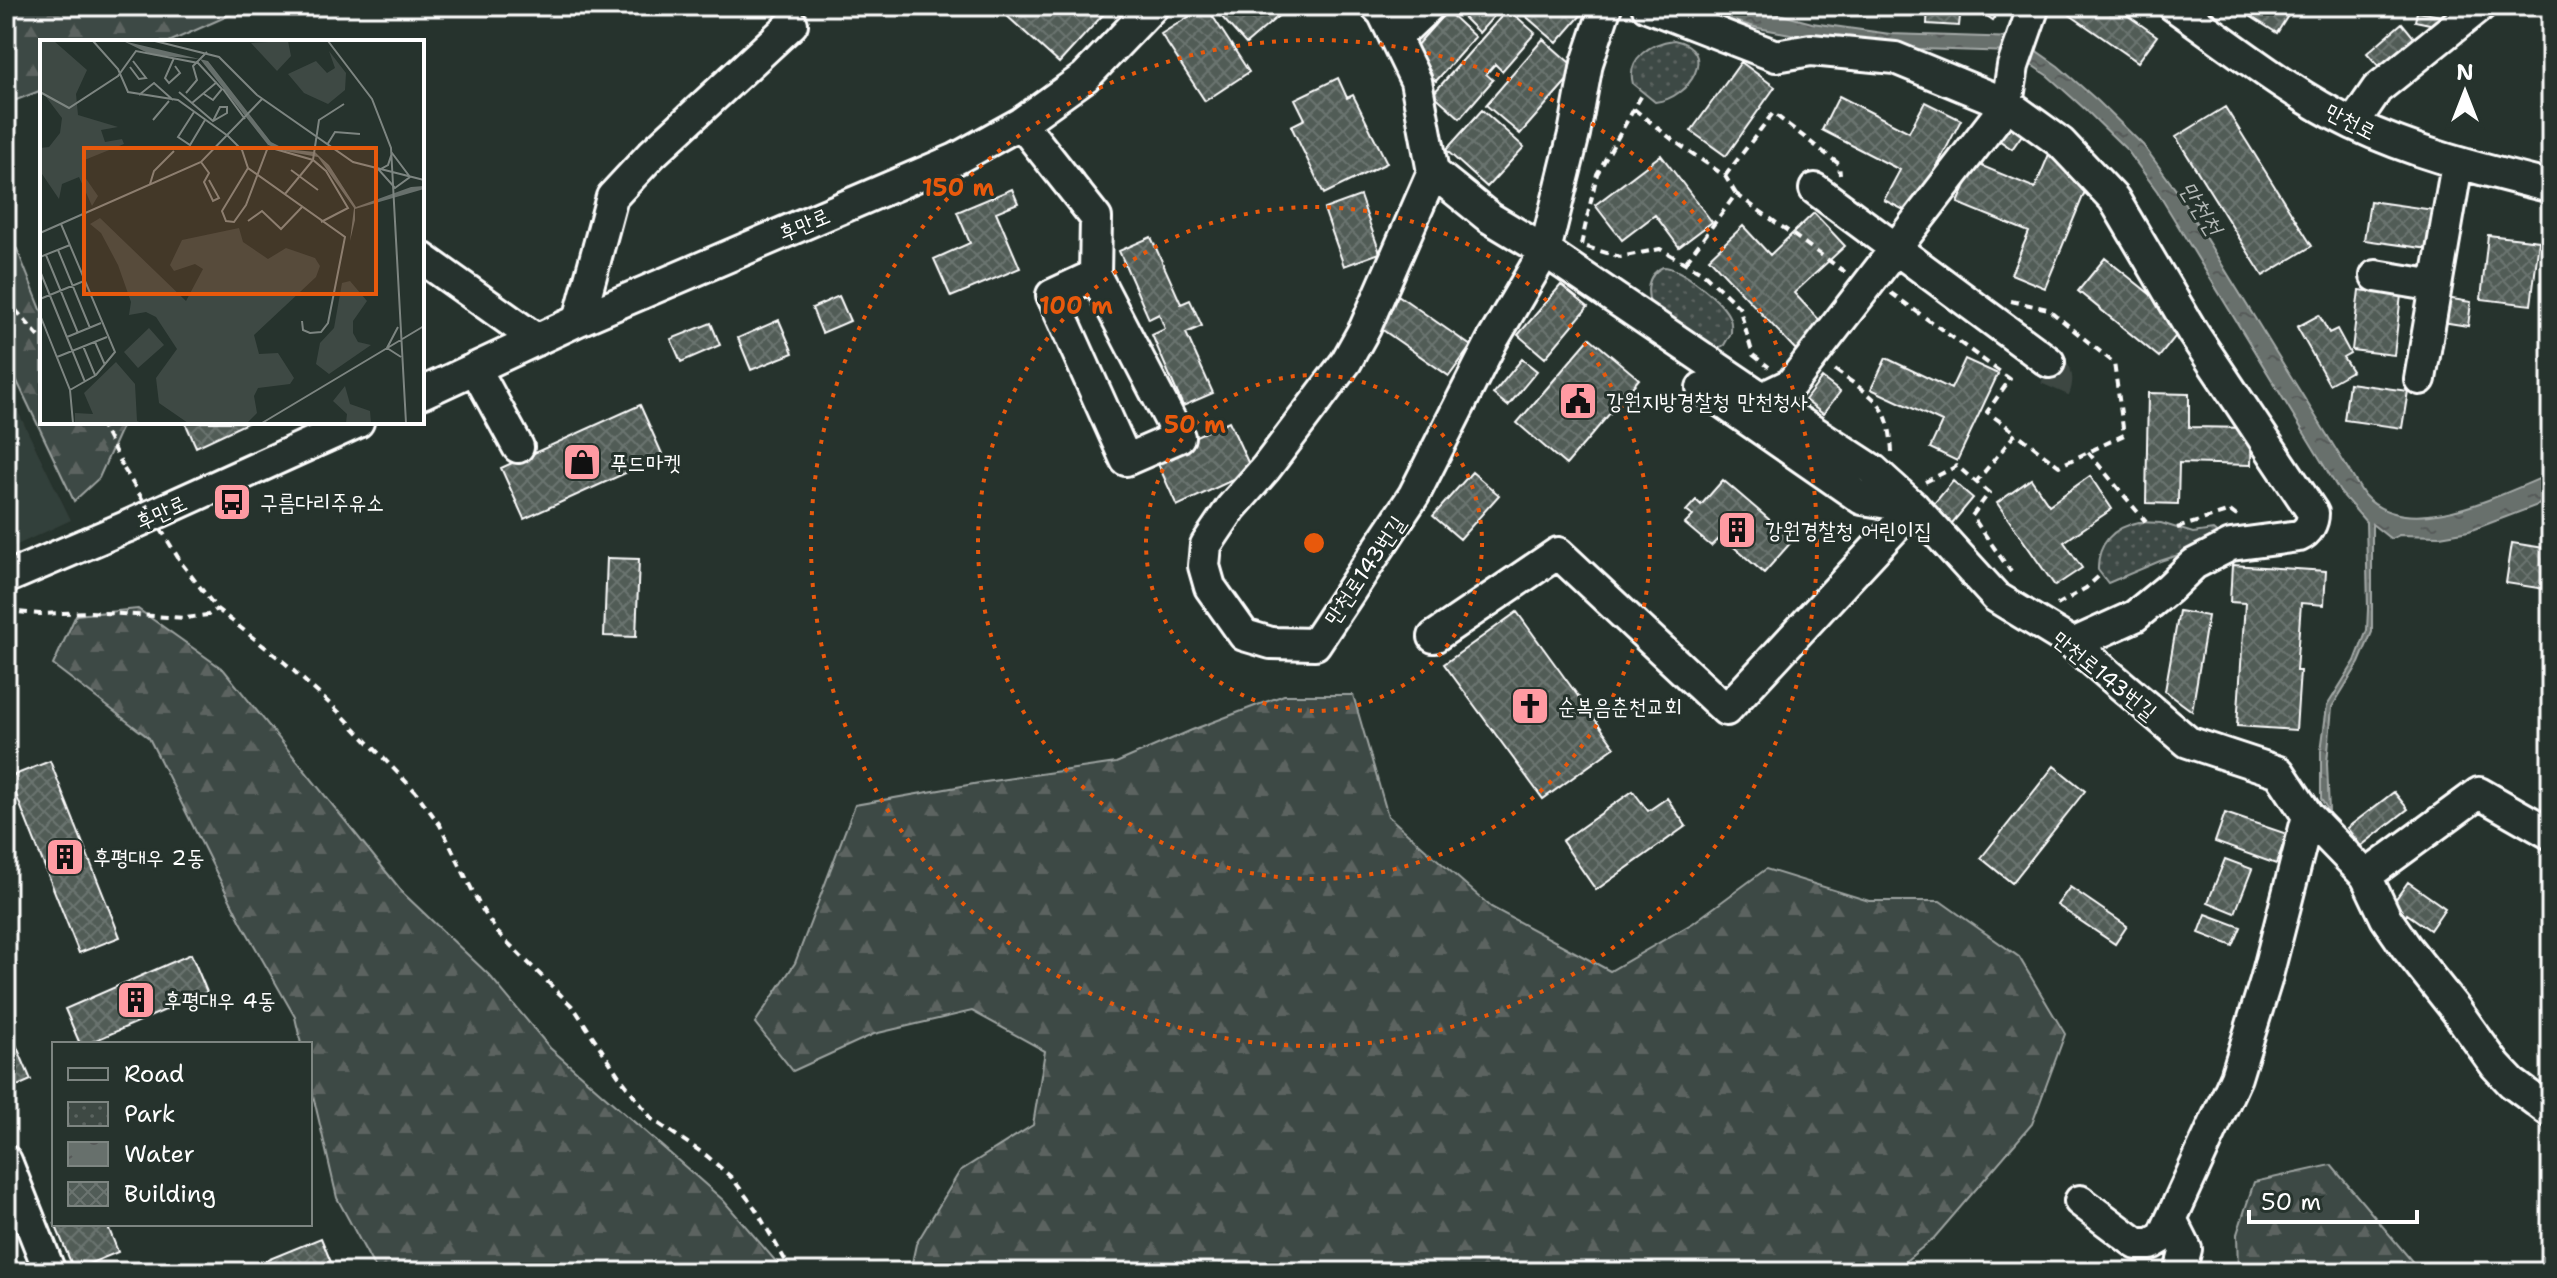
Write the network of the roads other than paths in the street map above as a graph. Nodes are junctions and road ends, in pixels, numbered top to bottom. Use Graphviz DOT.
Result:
graph roads {
  1 [pos="1153,6"];
  2 [pos="1376,6"];
  3 [pos="1429,6"];
  4 [pos="1606,6"];
  5 [pos="1647,6"];
  6 [pos="2034,6"];
  7 [pos="2174,6"];
  8 [pos="2480,6"];
  9 [pos="792,24"];
  10 [pos="1395,38"];
  11 [pos="2007,104"];
  12 [pos="1021,123"];
  13 [pos="2353,124"];
  14 [pos="2457,164"];
  15 [pos="1433,172"];
  16 [pos="2551,187"];
  17 [pos="1815,189"];
  18 [pos="1895,248"];
  19 [pos="1545,251"];
  20 [pos="424,259"];
  21 [pos="1095,275"];
  22 [pos="2376,276"];
  23 [pos="2436,286"];
  24 [pos="579,320"];
  25 [pos="537,340"];
  26 [pos="2049,362"];
  27 [pos="475,368"];
  28 [pos="2420,379"];
  29 [pos="1702,388"];
  30 [pos="424,392"];
  31 [pos="1762,398"];
  32 [pos="354,424"];
  33 [pos="518,447"];
  34 [pos="1917,496"];
  35 [pos="6,578"];
  36 [pos="1434,637"];
  37 [pos="2073,644"];
  38 [pos="2308,816"];
  39 [pos="2551,834"];
  40 [pos="2366,876"];
  41 [pos="2551,1112"];
  42 [pos="6,1161"];
  43 [pos="2080,1201"];
  44 [pos="2172,1221"];
  45 [pos="50,1272"];
  46 [pos="2180,1272"];
  1 -- 12 [label="street, 후만로"];
  2 -- 10 [label="street"];
  3 -- 10 [label="street"];
  4 -- 19 [label="street"];
  5 -- 11 [label="street"];
  6 -- 11 [label="street"];
  7 -- 13 [label="street, 만천로"];
  8 -- 13 [label="street"];
  9 -- 24 [label="street"];
  10 -- 15 [label="street"];
  11 -- 18 [label="street"];
  11 -- 37 [label="street"];
  12 -- 21 [label="street"];
  12 -- 24 [label="street, 후만로"];
  13 -- 14 [label="street, 만천로"];
  14 -- 16 [label="street, 만천로"];
  14 -- 23 [label="street"];
  15 -- 19 [label="street, 만천로143번길"];
  15 -- 19 [label="street, 만천로143번길"];
  17 -- 18 [label="street"];
  18 -- 26 [label="street"];
  18 -- 31 [label="street"];
  19 -- 31 [label="street, 만천로143번길"];
  20 -- 25 [label="street"];
  21 -- 21 [label="street"];
  22 -- 23 [label="street"];
  23 -- 28 [label="street"];
  24 -- 25 [label="street, 후만로"];
  25 -- 27 [label="street, 후만로"];
  27 -- 30 [label="street, 후만로"];
  27 -- 33 [label="street"];
  29 -- 34 [label="street"];
  31 -- 34 [label="street, 만천로143번길"];
  32 -- 35 [label="street, 후만로"];
  34 -- 36 [label="street"];
  34 -- 37 [label="street, 만천로143번길"];
  37 -- 38 [label="street, 만천로143번길"];
  38 -- 40 [label="street, 만천로143번길"];
  38 -- 44 [label="street"];
  39 -- 40 [label="street"];
  40 -- 41 [label="street, 만천로143번길"];
  42 -- 45 [label="street"];
  43 -- 44 [label="street"];
  44 -- 46 [label="street"];
}
